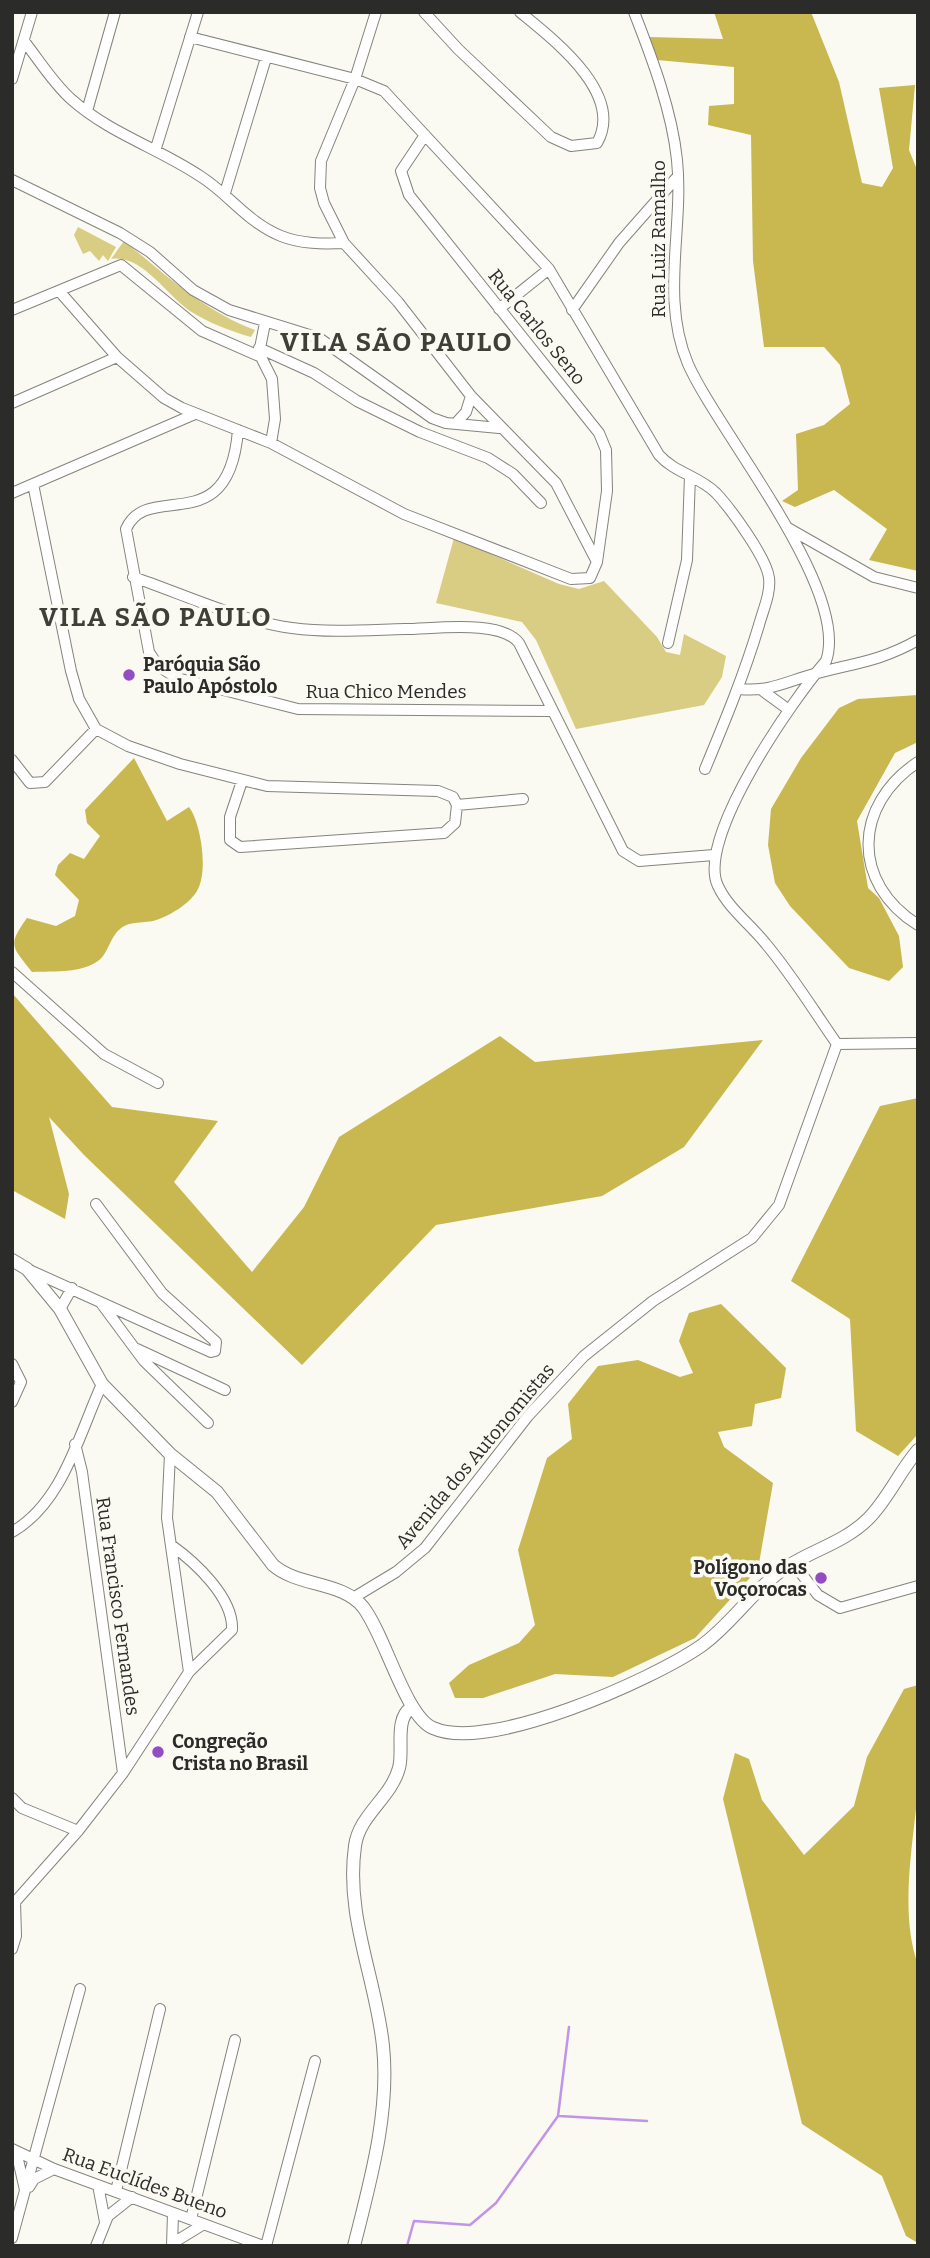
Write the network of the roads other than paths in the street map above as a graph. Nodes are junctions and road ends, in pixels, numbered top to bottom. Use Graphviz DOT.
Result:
graph roads {
  1 [pos="32,12"];
  2 [pos="115,12"];
  3 [pos="198,12"];
  4 [pos="376,12"];
  5 [pos="425,12"];
  6 [pos="520,12"];
  7 [pos="634,12"];
  8 [pos="190,37"];
  9 [pos="24,41"];
  10 [pos="266,58"];
  11 [pos="12,79"];
  12 [pos="355,79"];
  13 [pos="87,111"];
  14 [pos="425,135"];
  15 [pos="156,148"];
  16 [pos="678,176"];
  17 [pos="12,180"];
  18 [pos="225,193"];
  19 [pos="344,243"];
  20 [pos="549,269"];
  21 [pos="60,292"];
  22 [pos="499,309"];
  23 [pos="12,310"];
  24 [pos="572,310"];
  25 [pos="265,323"];
  26 [pos="259,352"];
  27 [pos="117,357"];
  28 [pos="471,396"];
  29 [pos="12,402"];
  30 [pos="195,414"];
  31 [pos="456,423"];
  32 [pos="499,428"];
  33 [pos="238,430"];
  34 [pos="271,443"];
  35 [pos="690,476"];
  36 [pos="33,484"];
  37 [pos="12,493"];
  38 [pos="541,503"];
  39 [pos="786,526"];
  40 [pos="597,562"];
  41 [pos="133,577"];
  42 [pos="918,587"];
  43 [pos="918,640"];
  44 [pos="668,643"];
  45 [pos="815,674"];
  46 [pos="740,689"];
  47 [pos="762,691"];
  48 [pos="789,710"];
  49 [pos="552,711"];
  50 [pos="96,729"];
  51 [pos="12,760"];
  52 [pos="918,762"];
  53 [pos="705,769"];
  54 [pos="242,781"];
  55 [pos="523,799"];
  56 [pos="457,804"];
  57 [pos="714,855"];
  58 [pos="918,925"];
  59 [pos="12,972"];
  60 [pos="918,1043"];
  61 [pos="838,1044"];
  62 [pos="158,1083"];
  63 [pos="96,1203"];
  64 [pos="12,1259"];
  65 [pos="27,1269"];
  66 [pos="72,1288"];
  67 [pos="99,1301"];
  68 [pos="60,1309"];
  69 [pos="134,1348"];
  70 [pos="12,1364"];
  71 [pos="102,1384"];
  72 [pos="225,1391"];
  73 [pos="12,1402"];
  74 [pos="208,1423"];
  75 [pos="75,1444"];
  76 [pos="918,1450"];
  77 [pos="170,1454"];
  78 [pos="12,1532"];
  79 [pos="171,1545"];
  80 [pos="793,1563"];
  81 [pos="918,1586"];
  82 [pos="354,1598"];
  83 [pos="189,1672"];
  84 [pos="411,1708"];
  85 [pos="123,1773"];
  86 [pos="12,1798"];
  87 [pos="78,1831"];
  88 [pos="13,1901"];
  89 [pos="12,1949"];
  90 [pos="80,1989"];
  91 [pos="160,2009"];
  92 [pos="235,2040"];
  93 [pos="315,2061"];
  94 [pos="14,2150"];
  95 [pos="34,2161"];
  96 [pos="54,2169"];
  97 [pos="97,2185"];
  98 [pos="25,2192"];
  99 [pos="116,2192"];
  100 [pos="132,2197"];
  101 [pos="173,2213"];
  102 [pos="191,2220"];
  103 [pos="104,2222"];
  104 [pos="204,2224"];
  105 [pos="12,2238"];
  106 [pos="173,2244"];
  107 [pos="258,2245"];
  108 [pos="96,2246"];
  109 [pos="354,2246"];
  1 -- 9 [label="street"];
  2 -- 13 [label="street"];
  3 -- 8 [label="street"];
  4 -- 12 [label="street"];
  5 -- 6 [label="street"];
  7 -- 16 [label="street, Rua Luiz Ramalho"];
  8 -- 10 [label="street"];
  8 -- 15 [label="street"];
  9 -- 11 [label="street"];
  9 -- 13 [label="street"];
  10 -- 12 [label="street"];
  10 -- 18 [label="street"];
  12 -- 14 [label="street"];
  12 -- 19 [label="street"];
  13 -- 15 [label="street"];
  14 -- 20 [label="street"];
  14 -- 22 [label="street, Rua Carlos Seno"];
  15 -- 18 [label="street"];
  16 -- 24 [label="street"];
  16 -- 39 [label="street, Rua Luiz Ramalho"];
  17 -- 25 [label="street"];
  18 -- 19 [label="street"];
  19 -- 28 [label="street"];
  20 -- 22 [label="street"];
  20 -- 24 [label="street"];
  21 -- 23 [label="street"];
  21 -- 26 [label="street"];
  21 -- 27 [label="street"];
  22 -- 40 [label="street, Rua Carlos Seno"];
  24 -- 35 [label="street"];
  25 -- 26 [label="street"];
  25 -- 31 [label="street"];
  26 -- 34 [label="street"];
  26 -- 38 [label="street"];
  27 -- 29 [label="street"];
  27 -- 30 [label="street"];
  28 -- 31 [label="street"];
  28 -- 32 [label="street"];
  30 -- 33 [label="street"];
  30 -- 36 [label="street"];
  31 -- 32 [label="street"];
  32 -- 40 [label="street"];
  33 -- 34 [label="street"];
  33 -- 41 [label="street, Rua Chico Mendes"];
  34 -- 40 [label="street"];
  35 -- 44 [label="street"];
  35 -- 46 [label="street"];
  36 -- 37 [label="street"];
  36 -- 50 [label="street"];
  39 -- 42 [label="street, Rua Luiz Ramalho"];
  39 -- 45 [label="street, Rua Luiz Ramalho"];
  41 -- 49 [label="street"];
  41 -- 49 [label="street, Rua Chico Mendes"];
  43 -- 45 [label="street"];
  45 -- 47 [label="street"];
  45 -- 48 [label="street"];
  46 -- 47 [label="street"];
  46 -- 53 [label="street"];
  47 -- 48 [label="street"];
  48 -- 57 [label="street"];
  49 -- 57 [label="street"];
  50 -- 51 [label="street"];
  50 -- 54 [label="street"];
  52 -- 58 [label="street"];
  54 -- 56 [label="street"];
  54 -- 56 [label="street"];
  55 -- 56 [label="street"];
  57 -- 61 [label="street"];
  59 -- 62 [label="street"];
  60 -- 61 [label="street"];
  61 -- 82 [label="street, Avenida dos Autonomistas"];
  63 -- 67 [label="street"];
  64 -- 65 [label="street"];
  65 -- 66 [label="street"];
  65 -- 68 [label="street"];
  66 -- 67 [label="street"];
  66 -- 68 [label="street"];
  67 -- 69 [label="street"];
  68 -- 71 [label="street"];
  69 -- 72 [label="street"];
  69 -- 74 [label="street"];
  70 -- 73 [label="street"];
  71 -- 75 [label="street"];
  71 -- 77 [label="street"];
  75 -- 78 [label="street"];
  75 -- 85 [label="street, Rua Francisco Fernandes"];
  76 -- 80 [label="street"];
  77 -- 79 [label="street"];
  77 -- 82 [label="street"];
  79 -- 83 [label="street"];
  79 -- 83 [label="street"];
  80 -- 81 [label="street"];
  80 -- 84 [label="street"];
  82 -- 84 [label="street"];
  83 -- 85 [label="street"];
  84 -- 109 [label="street"];
  85 -- 87 [label="street"];
  86 -- 87 [label="street"];
  87 -- 88 [label="street"];
  88 -- 89 [label="street"];
  90 -- 95 [label="street"];
  91 -- 99 [label="street"];
  92 -- 102 [label="street"];
  93 -- 107 [label="street"];
  94 -- 95 [label="street, Rua Euclídes Bueno"];
  94 -- 98 [label="street, Rua Euclídes Bueno"];
  95 -- 96 [label="street, Rua Euclídes Bueno"];
  95 -- 98 [label="street"];
  96 -- 97 [label="street, Rua Euclídes Bueno"];
  96 -- 98 [label="street"];
  97 -- 99 [label="street, Rua Euclídes Bueno"];
  97 -- 103 [label="street"];
  98 -- 105 [label="street"];
  99 -- 100 [label="street, Rua Euclídes Bueno"];
  100 -- 101 [label="street, Rua Euclídes Bueno"];
  100 -- 103 [label="street"];
  101 -- 102 [label="street, Rua Euclídes Bueno"];
  101 -- 106 [label="street"];
  102 -- 104 [label="street, Rua Euclídes Bueno"];
  103 -- 108 [label="street"];
  104 -- 106 [label="street"];
  104 -- 107 [label="street, Rua Euclídes Bueno"];
}
